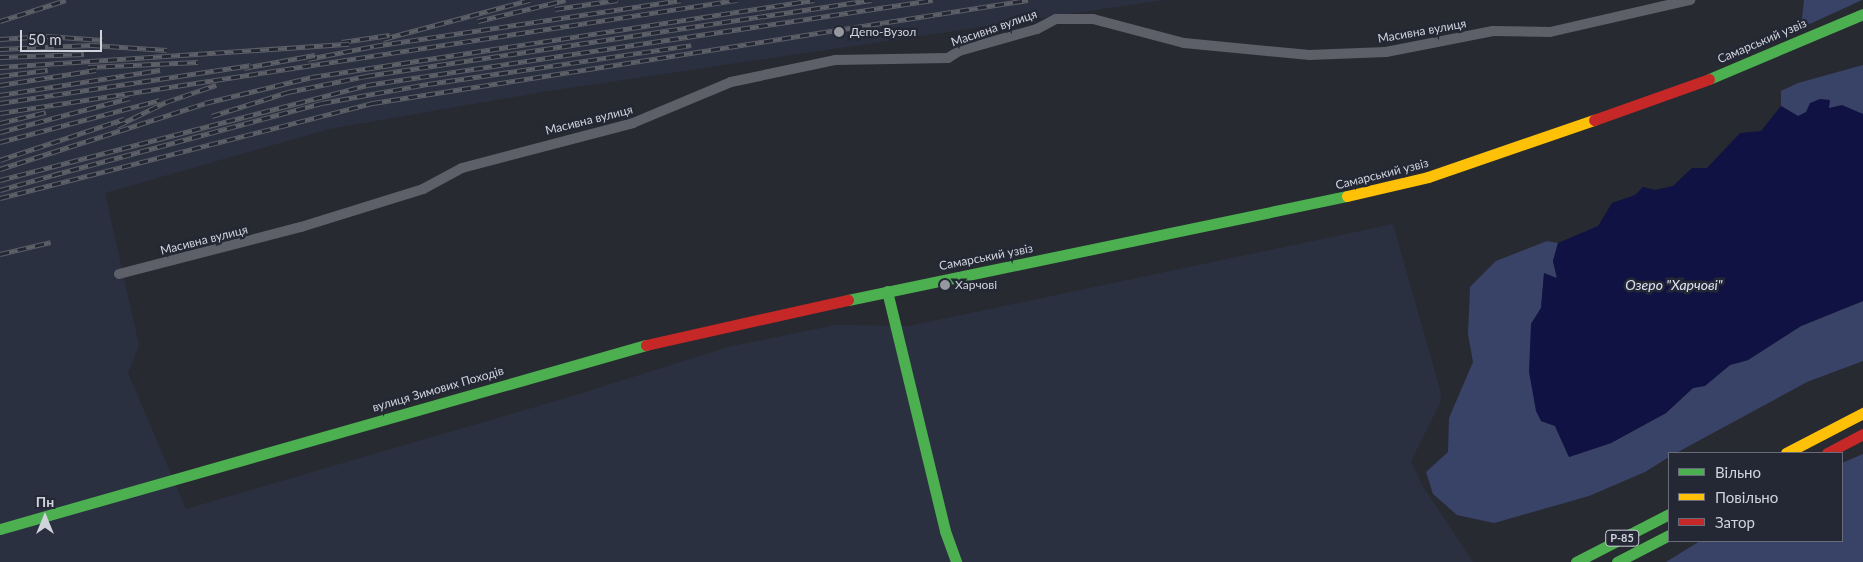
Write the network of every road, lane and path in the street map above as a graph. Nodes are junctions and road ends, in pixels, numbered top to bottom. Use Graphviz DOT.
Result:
graph roads {
  1 [pos="1690,0"];
  2 [pos="1863,14"];
  3 [pos="119,274"];
  4 [pos="887,291"];
  5 [pos="1863,413"];
  6 [pos="1863,434"];
  7 [pos="1788,452"];
  8 [pos="1828,452"];
  9 [pos="1668,515"];
  10 [pos="0,529"];
  11 [pos="1668,536"];
  12 [pos="956,562"];
  13 [pos="1576,562"];
  14 [pos="1617,562"];
  1 -- 3 [label="street, Масивна вулиця"];
  2 -- 4 [label="main road, Самарський узвіз"];
  4 -- 10 [label="main road, вулиця Зимових Походів"];
  4 -- 12 [label="main road"];
  5 -- 7 [label="main road"];
  6 -- 8 [label="main road"];
  9 -- 13 [label="main road, Р-85"];
  11 -- 14 [label="main road, Р-85"];
}
